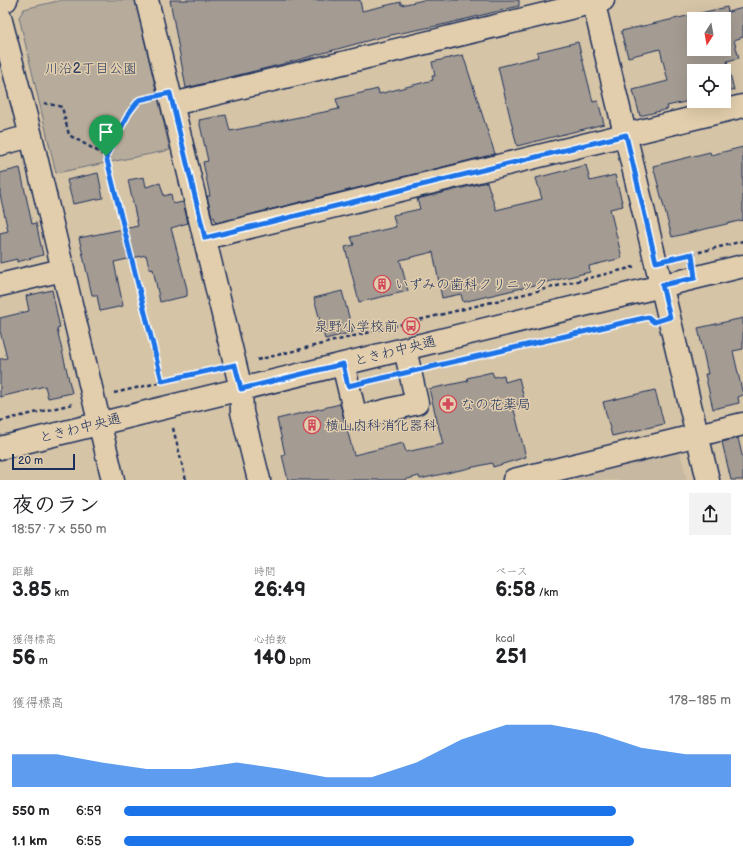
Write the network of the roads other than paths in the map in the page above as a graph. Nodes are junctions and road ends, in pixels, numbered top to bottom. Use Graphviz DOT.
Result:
graph roads {
  1 [pos="6,0"];
  2 [pos="147,0"];
  3 [pos="597,1"];
  4 [pos="0,2"];
  5 [pos="0,17"];
  6 [pos="171,98"];
  7 [pos="743,106"];
  8 [pos="626,135"];
  9 [pos="31,136"];
  10 [pos="0,144"];
  11 [pos="205,238"];
  12 [pos="743,266"];
  13 [pos="62,270"];
  14 [pos="0,285"];
  15 [pos="662,285"];
  16 [pos="405,349"];
  17 [pos="343,364"];
  18 [pos="241,389"];
  19 [pos="99,424"];
  20 [pos="743,424"];
  21 [pos="697,435"];
  22 [pos="0,448"];
  23 [pos="113,480"];
  24 [pos="259,480"];
  25 [pos="514,480"];
  26 [pos="708,480"];
  1 -- 4 [label="street"];
  2 -- 6 [label="street"];
  3 -- 6 [label="street"];
  3 -- 8 [label="street"];
  5 -- 9 [label="street"];
  6 -- 11 [label="street"];
  7 -- 8 [label="street"];
  8 -- 11 [label="street"];
  8 -- 15 [label="street"];
  9 -- 10 [label="street"];
  9 -- 13 [label="street"];
  11 -- 18 [label="street"];
  12 -- 15 [label="street, ときわ中央通"];
  13 -- 14 [label="street"];
  13 -- 19 [label="street"];
  15 -- 16 [label="street, ときわ中央通"];
  15 -- 21 [label="street"];
  16 -- 17 [label="street, ときわ中央通"];
  16 -- 17 [label="street"];
  17 -- 18 [label="street, ときわ中央通"];
  18 -- 19 [label="street, ときわ中央通"];
  18 -- 24 [label="street"];
  19 -- 22 [label="street, ときわ中央通"];
  19 -- 23 [label="street"];
  20 -- 21 [label="street"];
  21 -- 25 [label="street"];
  21 -- 26 [label="street"];
}
